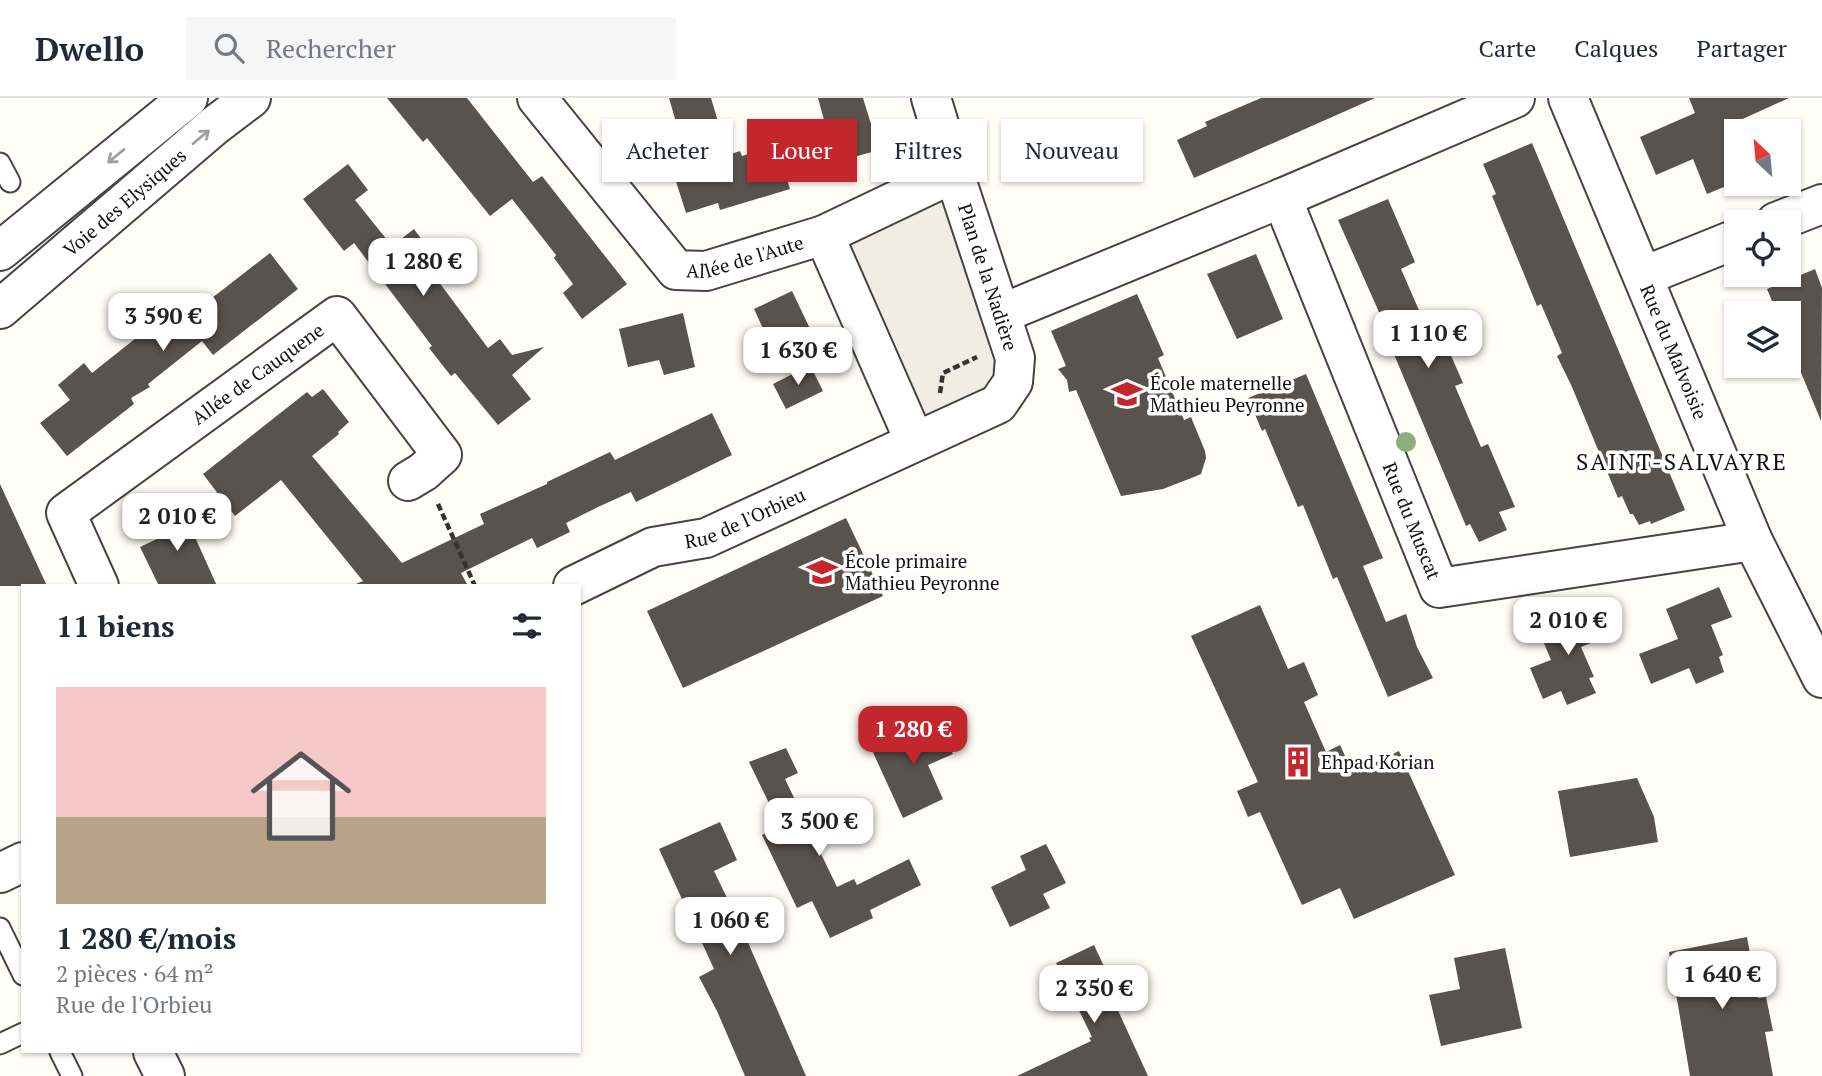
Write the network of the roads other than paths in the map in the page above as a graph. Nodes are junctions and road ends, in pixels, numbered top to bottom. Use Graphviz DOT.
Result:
graph roads {
  1 [pos="188,98"];
  2 [pos="251,98"];
  3 [pos="537,98"];
  4 [pos="931,98"];
  5 [pos="1515,98"];
  6 [pos="1568,98"];
  7 [pos="937,119"];
  8 [pos="0,163"];
  9 [pos="10,181"];
  10 [pos="935,182"];
  11 [pos="957,182"];
  12 [pos="1282,198"];
  13 [pos="1822,204"];
  14 [pos="1801,212"];
  15 [pos="824,235"];
  16 [pos="1724,244"];
  17 [pos="0,251"];
  18 [pos="1644,276"];
  19 [pos="0,309"];
  20 [pos="1006,329"];
  21 [pos="927,437"];
  22 [pos="416,477"];
  23 [pos="1752,541"];
  24 [pos="98,584"];
  25 [pos="577,584"];
  26 [pos="1822,678"];
  27 [pos="21,863"];
  28 [pos="0,873"];
  29 [pos="0,928"];
  30 [pos="21,971"];
  31 [pos="21,1033"];
  32 [pos="0,1044"];
  33 [pos="60,1053"];
  34 [pos="154,1053"];
  35 [pos="72,1076"];
  36 [pos="165,1076"];
  1 -- 17 [label="street, Voie des Elysiques, one-way"];
  19 -- 2 [label="street, Voie des Elysiques, one-way"];
  3 -- 15 [label="street, Allée de l'Aute"];
  4 -- 7 [label="street, Plan de la Nadière"];
  5 -- 12 [label="street"];
  6 -- 18 [label="street, Rue du Malvoisie"];
  8 -- 9 [label="lane"];
  10 -- 15 [label="street"];
  11 -- 20 [label="street, Plan de la Nadière"];
  12 -- 20 [label="street"];
  12 -- 23 [label="street, Rue du Muscat"];
  13 -- 14 [label="street"];
  15 -- 21 [label="street"];
  16 -- 18 [label="street"];
  18 -- 23 [label="street, Rue du Malvoisie"];
  20 -- 21 [label="street, Plan de la Nadière"];
  21 -- 25 [label="street, Rue de l'Orbieu"];
  22 -- 24 [label="street, Allée de Cauquene"];
  23 -- 26 [label="street, Rue du Malvoisie"];
  27 -- 28 [label="street"];
  29 -- 30 [label="lane"];
  31 -- 32 [label="lane"];
  33 -- 35 [label="lane"];
  34 -- 36 [label="street"];
}
